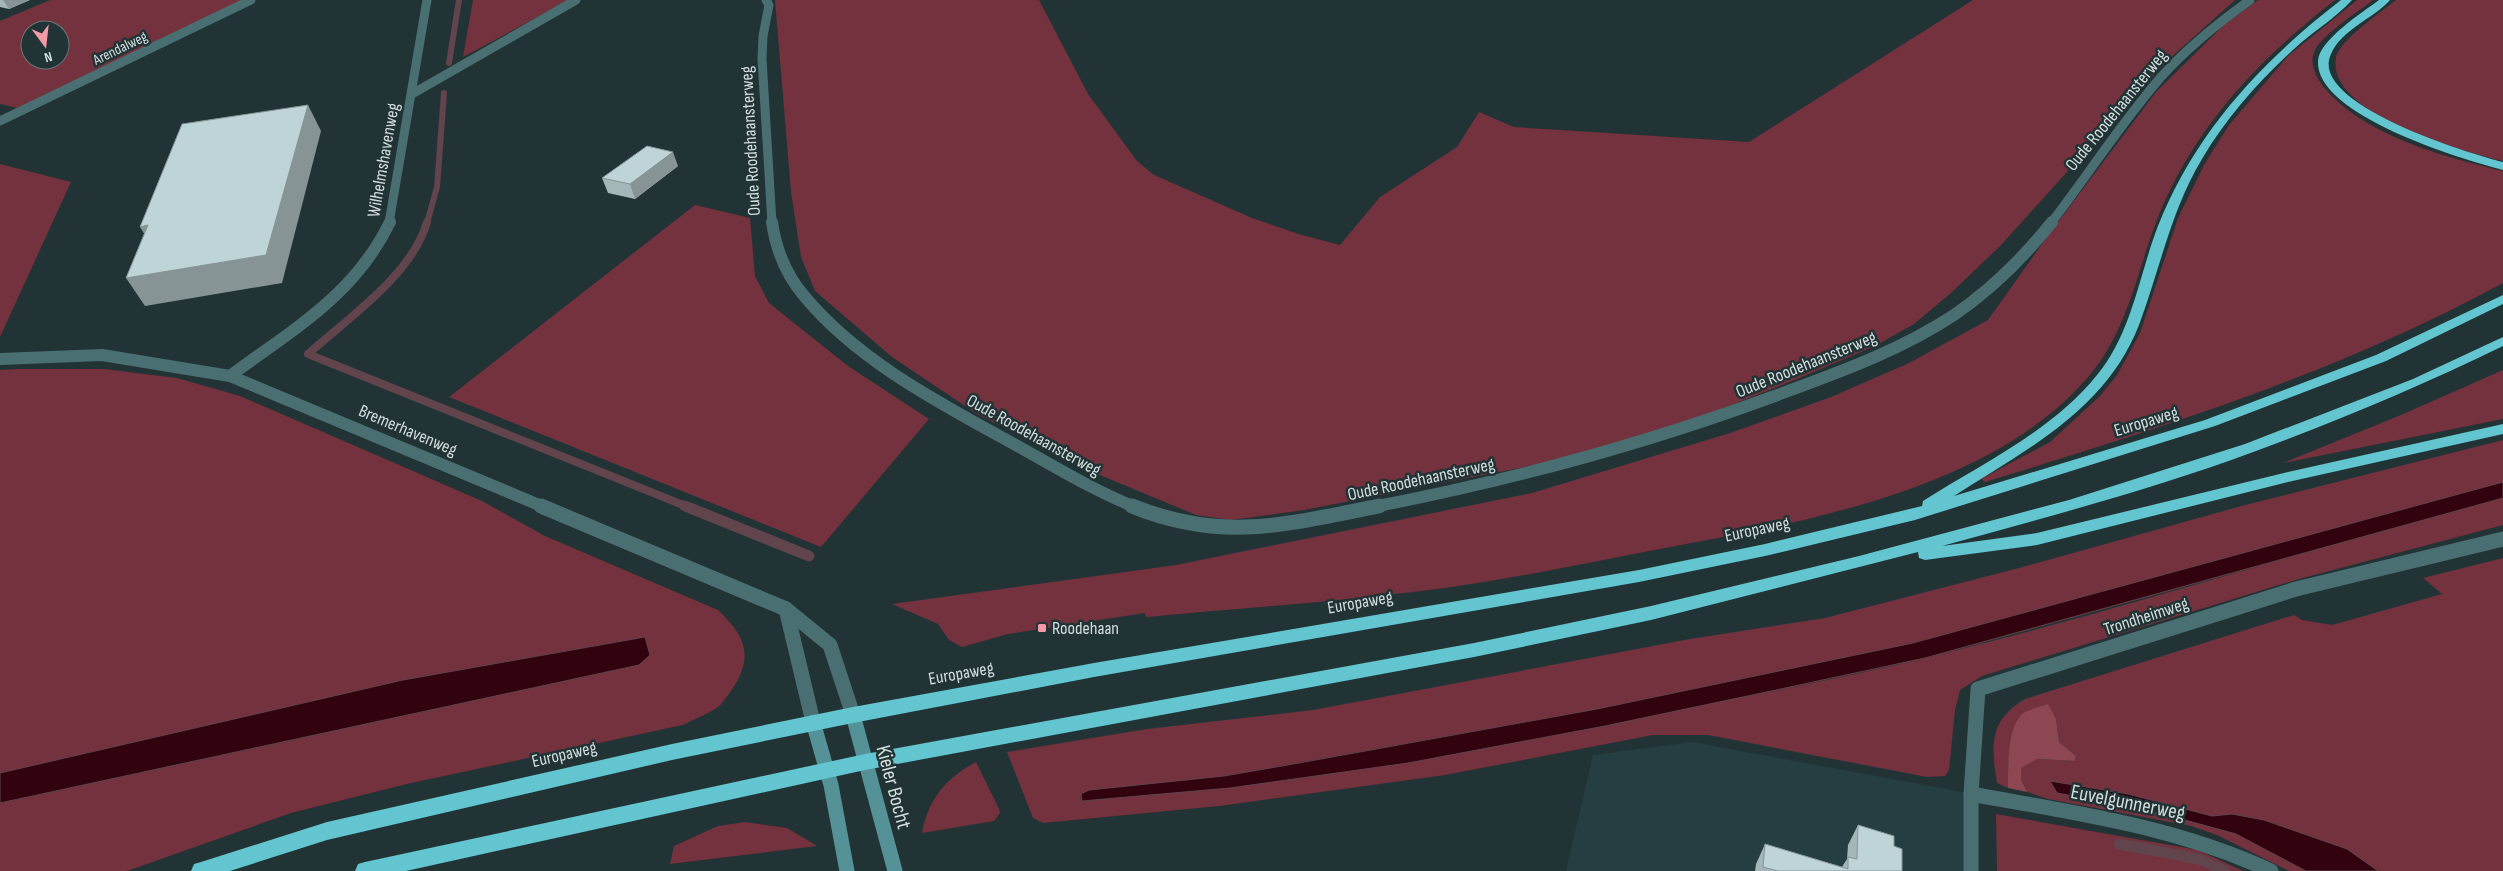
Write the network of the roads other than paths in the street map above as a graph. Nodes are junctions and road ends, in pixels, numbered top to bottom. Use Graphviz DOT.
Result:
graph roads {
  1 [pos="251,0"];
  2 [pos="427,0"];
  3 [pos="576,0"];
  4 [pos="766,0"];
  5 [pos="2250,0"];
  6 [pos="2347,0"];
  7 [pos="2385,0"];
  8 [pos="412,94"];
  9 [pos="0,121"];
  10 [pos="2503,166"];
  11 [pos="2503,299"];
  12 [pos="2503,341"];
  13 [pos="0,358"];
  14 [pos="230,376"];
  15 [pos="2503,429"];
  16 [pos="1915,514"];
  17 [pos="2503,539"];
  18 [pos="1859,562"];
  19 [pos="786,609"];
  20 [pos="853,714"];
  21 [pos="813,722"];
  22 [pos="865,762"];
  23 [pos="827,770"];
  24 [pos="1971,794"];
  25 [pos="202,871"];
  26 [pos="365,871"];
  27 [pos="847,871"];
  28 [pos="895,871"];
  29 [pos="1972,871"];
  30 [pos="2271,871"];
  1 -- 9 [label="street, Arendalweg"];
  2 -- 8 [label="street, Wilhelmshavenweg"];
  3 -- 8 [label="street"];
  4 -- 5 [label="street, Oude Roodehaansterweg"];
  6 -- 16 [label="highway"];
  7 -- 10 [label="highway"];
  8 -- 14 [label="street, Wilhelmshavenweg"];
  11 -- 16 [label="highway, Europaweg"];
  12 -- 18 [label="highway"];
  13 -- 14 [label="street, Bremerhavenweg"];
  14 -- 19 [label="street, Bremerhavenweg"];
  15 -- 18 [label="highway"];
  16 -- 20 [label="highway, Europaweg"];
  17 -- 24 [label="street, Trondheimweg"];
  18 -- 22 [label="highway"];
  19 -- 20 [label="street, Bremerhavenweg"];
  19 -- 21 [label="street"];
  20 -- 21 [label="highway, Europaweg"];
  20 -- 22 [label="street, Kieler Bocht"];
  21 -- 23 [label="street"];
  21 -- 25 [label="highway, Europaweg"];
  22 -- 23 [label="highway"];
  22 -- 28 [label="street, Kieler Bocht"];
  23 -- 26 [label="highway"];
  23 -- 27 [label="street"];
  24 -- 29 [label="street, Trondheimweg"];
  24 -- 30 [label="street, Euvelgunnerweg"];
}
